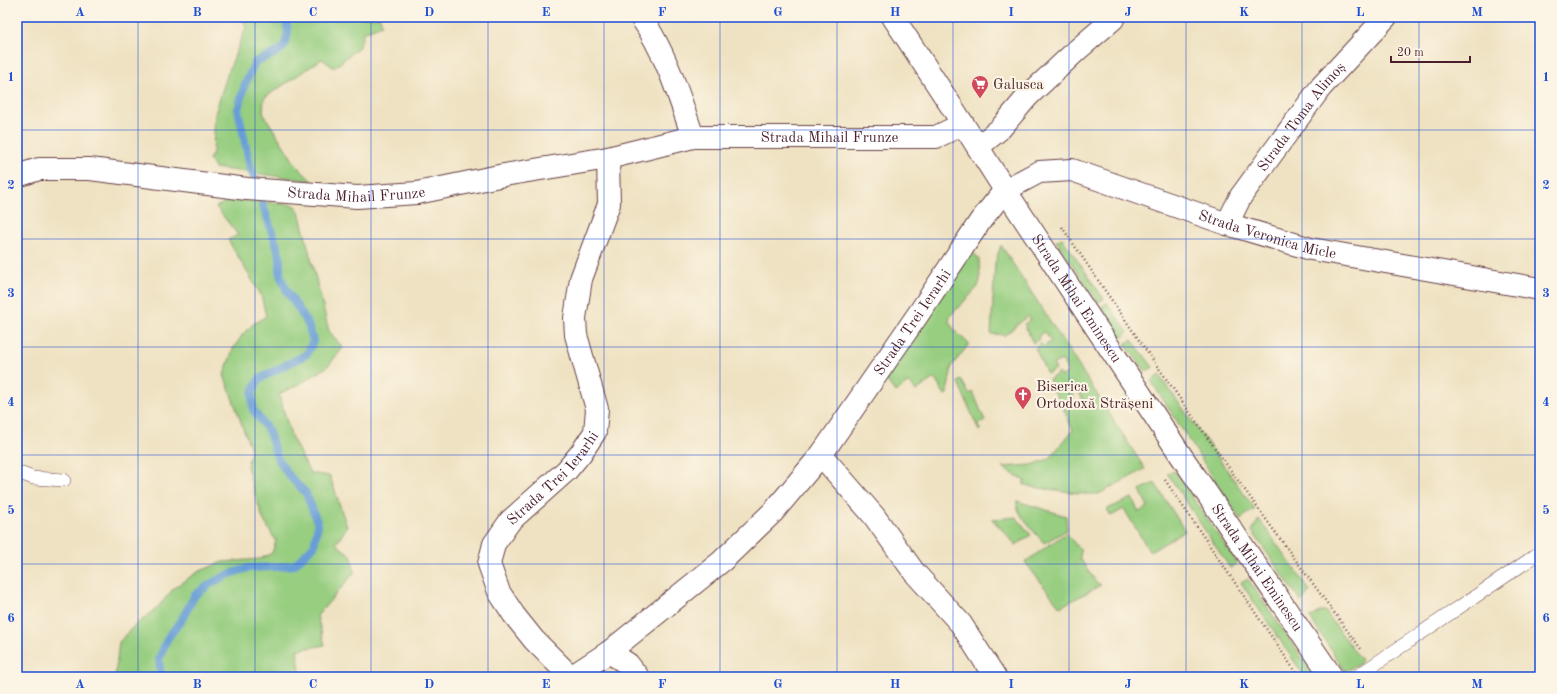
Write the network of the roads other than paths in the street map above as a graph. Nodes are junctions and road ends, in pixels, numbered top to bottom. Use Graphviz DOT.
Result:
graph roads {
  1 [pos="641,17"];
  2 [pos="893,17"];
  3 [pos="1386,17"];
  4 [pos="1113,19"];
  5 [pos="963,124"];
  6 [pos="693,137"];
  7 [pos="978,147"];
  8 [pos="608,158"];
  9 [pos="17,176"];
  10 [pos="1005,190"];
  11 [pos="1227,224"];
  12 [pos="1540,289"];
  13 [pos="821,455"];
  14 [pos="17,472"];
  15 [pos="64,480"];
  16 [pos="1538,554"];
  17 [pos="609,652"];
  18 [pos="571,677"];
  19 [pos="638,677"];
  20 [pos="995,677"];
  21 [pos="1332,677"];
  22 [pos="1356,677"];
  1 -- 6 [label="street"];
  2 -- 5 [label="street, Strada Mihai Eminescu"];
  3 -- 11 [label="street, Strada Toma Alimoș"];
  4 -- 7 [label="street"];
  5 -- 6 [label="street, Strada Mihail Frunze"];
  5 -- 7 [label="street, Strada Mihai Eminescu"];
  6 -- 8 [label="street, Strada Mihail Frunze"];
  7 -- 10 [label="street, Strada Mihai Eminescu"];
  8 -- 9 [label="street, Strada Mihail Frunze"];
  8 -- 18 [label="street, Strada Trei Ierarhi"];
  10 -- 11 [label="street, Strada Veronica Micle"];
  10 -- 13 [label="street, Strada Trei Ierarhi"];
  10 -- 21 [label="street, Strada Mihai Eminescu"];
  11 -- 12 [label="street, Strada Veronica Micle"];
  13 -- 17 [label="street, Strada Trei Ierarhi"];
  13 -- 20 [label="street"];
  14 -- 15 [label="lane"];
  16 -- 22 [label="lane"];
  17 -- 18 [label="street, Strada Trei Ierarhi"];
  17 -- 19 [label="street"];
}
